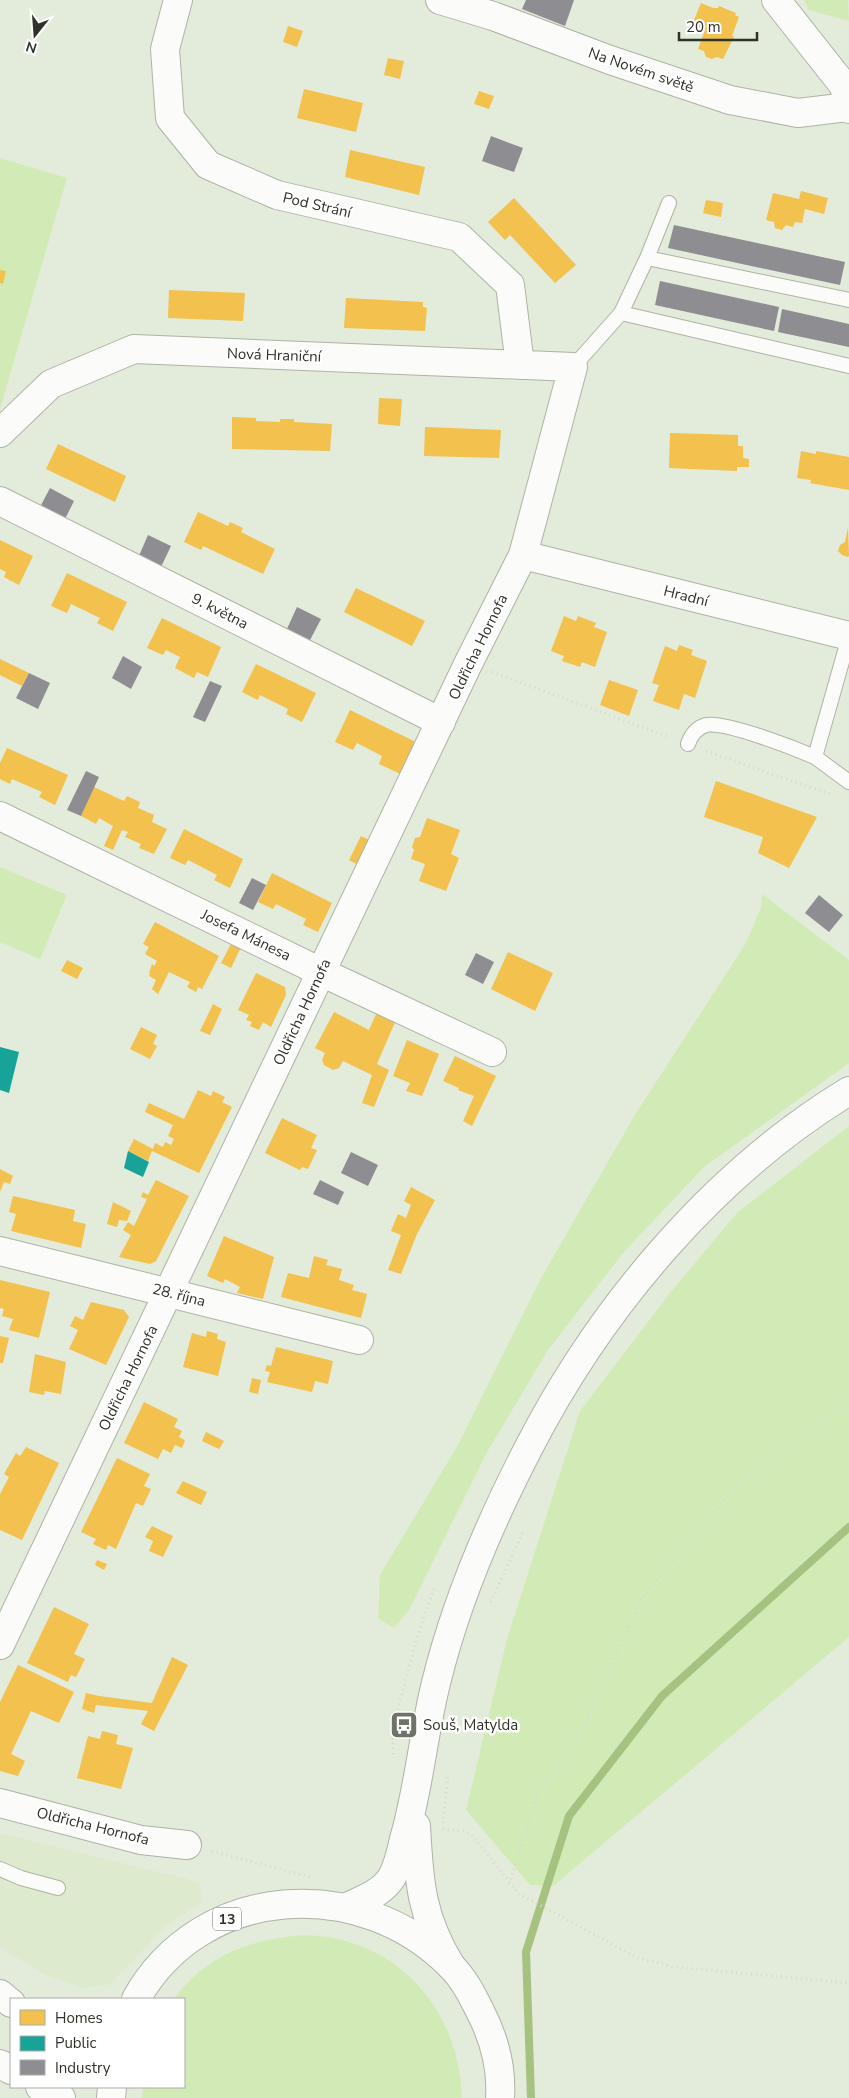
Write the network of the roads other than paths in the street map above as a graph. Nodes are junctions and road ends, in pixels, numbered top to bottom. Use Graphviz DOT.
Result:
graph roads {
  1 [pos="178,0"];
  2 [pos="440,0"];
  3 [pos="776,0"];
  4 [pos="849,108"];
  5 [pos="669,203"];
  6 [pos="647,258"];
  7 [pos="849,300"];
  8 [pos="621,313"];
  9 [pos="520,365"];
  10 [pos="849,366"];
  11 [pos="573,368"];
  12 [pos="0,432"];
  13 [pos="0,501"];
  14 [pos="524,555"];
  15 [pos="849,637"];
  16 [pos="441,722"];
  17 [pos="688,744"];
  18 [pos="815,757"];
  19 [pos="849,782"];
  20 [pos="0,816"];
  21 [pos="321,972"];
  22 [pos="492,1052"];
  23 [pos="849,1091"];
  24 [pos="0,1251"];
  25 [pos="169,1292"];
  26 [pos="359,1340"];
  27 [pos="0,1645"];
  28 [pos="415,1802"];
  29 [pos="0,1803"];
  30 [pos="187,1845"];
  31 [pos="0,1869"];
  32 [pos="58,1888"];
  33 [pos="348,1907"];
  34 [pos="451,1966"];
  35 [pos="0,1994"];
  36 [pos="137,1998"];
  37 [pos="10,2002"];
  38 [pos="42,2088"];
  39 [pos="61,2098"];
  40 [pos="500,2098"];
  1 -- 9 [label="main road, Pod Strání"];
  2 -- 4 [label="main road, Na Novém světě"];
  3 -- 4 [label="main road"];
  5 -- 6 [label="lane"];
  6 -- 7 [label="lane"];
  6 -- 8 [label="lane"];
  8 -- 10 [label="lane"];
  8 -- 11 [label="lane"];
  9 -- 11 [label="main road, Nová Hraniční"];
  9 -- 12 [label="main road, Nová Hraniční"];
  11 -- 14 [label="main road, Oldřicha Hornofa"];
  13 -- 16 [label="main road, 9. května"];
  14 -- 15 [label="main road, Hradní"];
  14 -- 16 [label="main road, Oldřicha Hornofa"];
  15 -- 18 [label="lane"];
  16 -- 21 [label="main road, Oldřicha Hornofa"];
  17 -- 18 [label="lane"];
  18 -- 19 [label="lane"];
  20 -- 21 [label="main road, Josefa Mánesa"];
  21 -- 22 [label="main road, Josefa Mánesa"];
  21 -- 25 [label="main road, Oldřicha Hornofa"];
  23 -- 28 [label="main road"];
  24 -- 25 [label="main road, 28. října"];
  25 -- 26 [label="main road, 28. října"];
  25 -- 27 [label="main road, Oldřicha Hornofa"];
  28 -- 33 [label="main road"];
  28 -- 34 [label="main road"];
  29 -- 30 [label="main road, Oldřicha Hornofa"];
  31 -- 32 [label="lane"];
  33 -- 34 [label="main road, 13"];
  33 -- 36 [label="main road, 13"];
  34 -- 40 [label="main road, 13"];
  35 -- 37 [label="main road"];
  38 -- 39 [label="main road"];
}
